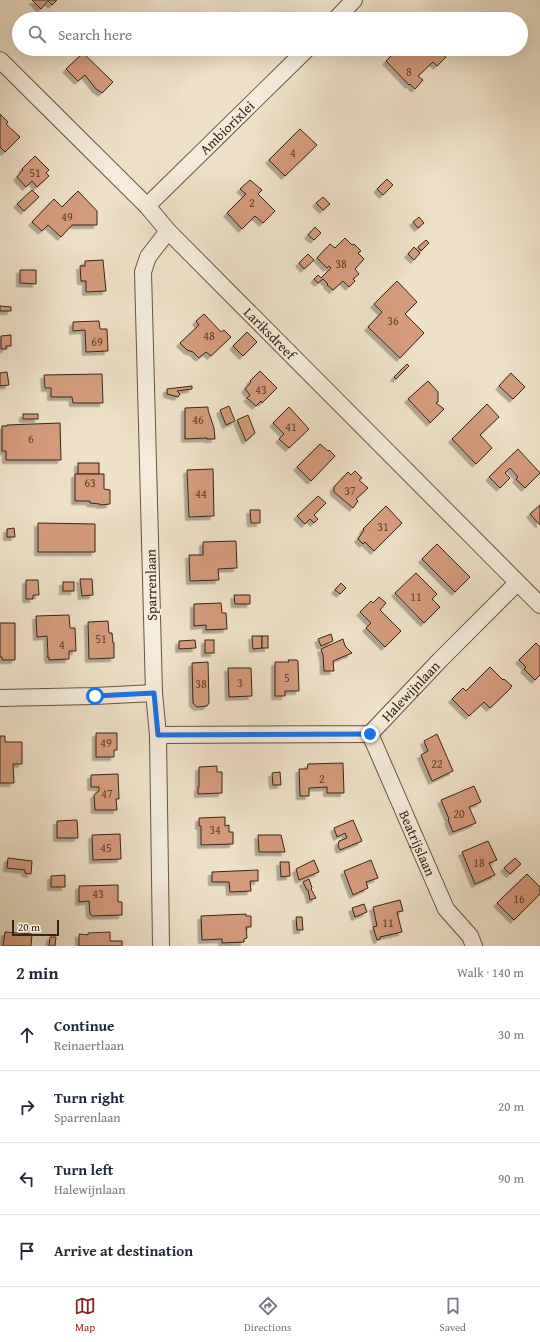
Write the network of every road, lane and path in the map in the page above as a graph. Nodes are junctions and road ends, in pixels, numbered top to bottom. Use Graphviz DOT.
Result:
graph roads {
  1 [pos="354,0"];
  2 [pos="343,12"];
  3 [pos="300,56"];
  4 [pos="2,65"];
  5 [pos="147,206"];
  6 [pos="168,231"];
  7 [pos="517,583"];
  8 [pos="540,605"];
  9 [pos="154,693"];
  10 [pos="0,698"];
  11 [pos="370,734"];
  12 [pos="158,735"];
  13 [pos="161,946"];
  14 [pos="474,946"];
  1 -- 2 [label="street"];
  3 -- 5 [label="street, Ambiorixlei"];
  4 -- 5 [label="street, Lariksdreef"];
  5 -- 6 [label="street, Lariksdreef"];
  6 -- 7 [label="street, Lariksdreef"];
  6 -- 9 [label="street, Sparrenlaan"];
  7 -- 8 [label="street, Lariksdreef"];
  7 -- 11 [label="street, Halewijnlaan"];
  9 -- 10 [label="street"];
  9 -- 12 [label="street, Sparrenlaan"];
  11 -- 12 [label="street"];
  11 -- 14 [label="street, Beatrijslaan"];
  12 -- 13 [label="street, Sparrenlaan"];
}
